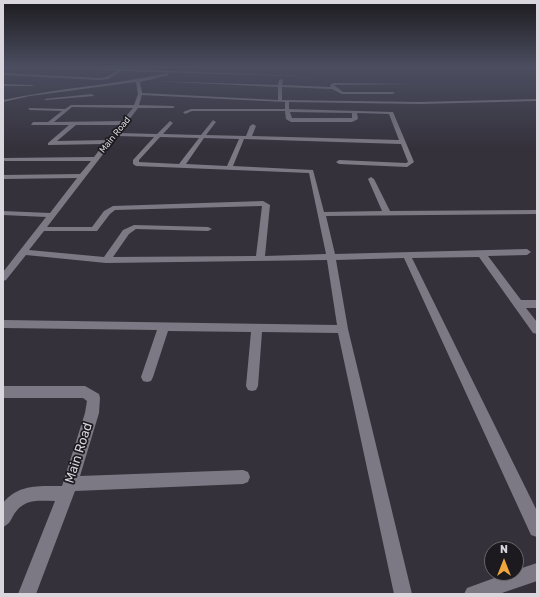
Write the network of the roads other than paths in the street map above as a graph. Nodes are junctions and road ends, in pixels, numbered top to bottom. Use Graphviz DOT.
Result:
graph roads {
  1 [pos="140,94"];
  2 [pos="32,95"];
  3 [pos="92,95"];
  4 [pos="157,95"];
  5 [pos="280,95"];
  6 [pos="3,96"];
  7 [pos="12,98"];
  8 [pos="537,100"];
  9 [pos="3,101"];
  10 [pos="280,101"];
  11 [pos="287,101"];
  12 [pos="385,102"];
  13 [pos="136,107"];
  14 [pos="173,108"];
  15 [pos="30,110"];
  16 [pos="65,110"];
  17 [pos="287,110"];
  18 [pos="354,112"];
  19 [pos="186,113"];
  20 [pos="391,113"];
  21 [pos="124,122"];
  22 [pos="213,122"];
  23 [pos="75,123"];
  24 [pos="33,124"];
  25 [pos="49,124"];
  26 [pos="170,124"];
  27 [pos="253,126"];
  28 [pos="114,134"];
  29 [pos="159,136"];
  30 [pos="202,137"];
  31 [pos="245,138"];
  32 [pos="108,142"];
  33 [pos="402,142"];
  34 [pos="5,159"];
  35 [pos="95,159"];
  36 [pos="339,162"];
  37 [pos="181,166"];
  38 [pos="229,168"];
  39 [pos="83,176"];
  40 [pos="3,177"];
  41 [pos="371,179"];
  42 [pos="537,212"];
  43 [pos="3,213"];
  44 [pos="387,213"];
  45 [pos="321,214"];
  46 [pos="53,215"];
  47 [pos="42,229"];
  48 [pos="208,229"];
  49 [pos="24,252"];
  50 [pos="527,252"];
  51 [pos="482,254"];
  52 [pos="407,256"];
  53 [pos="260,257"];
  54 [pos="331,258"];
  55 [pos="106,260"];
  56 [pos="3,278"];
  57 [pos="519,304"];
  58 [pos="537,304"];
  59 [pos="3,324"];
  60 [pos="164,326"];
  61 [pos="257,328"];
  62 [pos="343,329"];
  63 [pos="537,330"];
  64 [pos="147,377"];
  65 [pos="252,386"];
  66 [pos="3,392"];
  67 [pos="243,477"];
  68 [pos="68,489"];
  69 [pos="3,519"];
  70 [pos="537,528"];
  71 [pos="537,572"];
  72 [pos="27,594"];
  73 [pos="403,594"];
  74 [pos="473,594"];
  1 -- 13 [label="street, Main Road"];
  2 -- 7 [label="street"];
  3 -- 7 [label="street"];
  4 -- 10 [label="street"];
  5 -- 10 [label="street"];
  6 -- 7 [label="street"];
  7 -- 9 [label="street"];
  8 -- 12 [label="street"];
  10 -- 11 [label="street"];
  11 -- 12 [label="street"];
  11 -- 17 [label="street"];
  12 -- 20 [label="street"];
  13 -- 14 [label="street"];
  13 -- 16 [label="street"];
  13 -- 21 [label="street, Main Road"];
  15 -- 16 [label="street"];
  16 -- 25 [label="street"];
  17 -- 18 [label="street"];
  17 -- 18 [label="street"];
  17 -- 19 [label="street"];
  18 -- 20 [label="street"];
  20 -- 33 [label="street"];
  21 -- 23 [label="street"];
  21 -- 28 [label="street, Main Road"];
  22 -- 30 [label="street"];
  23 -- 25 [label="street"];
  23 -- 32 [label="street"];
  24 -- 25 [label="street"];
  26 -- 29 [label="street"];
  27 -- 31 [label="street"];
  28 -- 29 [label="street"];
  28 -- 32 [label="street, Main Road"];
  29 -- 30 [label="street"];
  29 -- 37 [label="street"];
  30 -- 31 [label="street"];
  30 -- 37 [label="street"];
  31 -- 33 [label="street"];
  31 -- 38 [label="street"];
  32 -- 35 [label="street, Main Road"];
  33 -- 36 [label="street"];
  34 -- 35 [label="street"];
  35 -- 39 [label="street, Main Road"];
  37 -- 38 [label="street"];
  38 -- 45 [label="street"];
  39 -- 40 [label="street"];
  39 -- 46 [label="street, Main Road"];
  41 -- 44 [label="street"];
  42 -- 44 [label="street"];
  43 -- 46 [label="street"];
  44 -- 45 [label="street"];
  45 -- 54 [label="street"];
  46 -- 47 [label="street, Main Road"];
  47 -- 49 [label="street, Main Road"];
  47 -- 53 [label="street"];
  48 -- 55 [label="street"];
  49 -- 55 [label="street"];
  49 -- 56 [label="street, Main Road"];
  50 -- 51 [label="street"];
  51 -- 52 [label="street"];
  51 -- 57 [label="street"];
  52 -- 54 [label="street"];
  52 -- 70 [label="street"];
  53 -- 54 [label="street"];
  53 -- 55 [label="street"];
  54 -- 62 [label="street"];
  57 -- 58 [label="street"];
  57 -- 63 [label="street"];
  59 -- 60 [label="street"];
  60 -- 61 [label="street"];
  60 -- 64 [label="street"];
  61 -- 62 [label="street"];
  61 -- 65 [label="street"];
  62 -- 73 [label="street"];
  66 -- 68 [label="street, Main Road"];
  67 -- 68 [label="street"];
  68 -- 69 [label="street"];
  68 -- 72 [label="street, Main Road"];
  71 -- 74 [label="street"];
}
